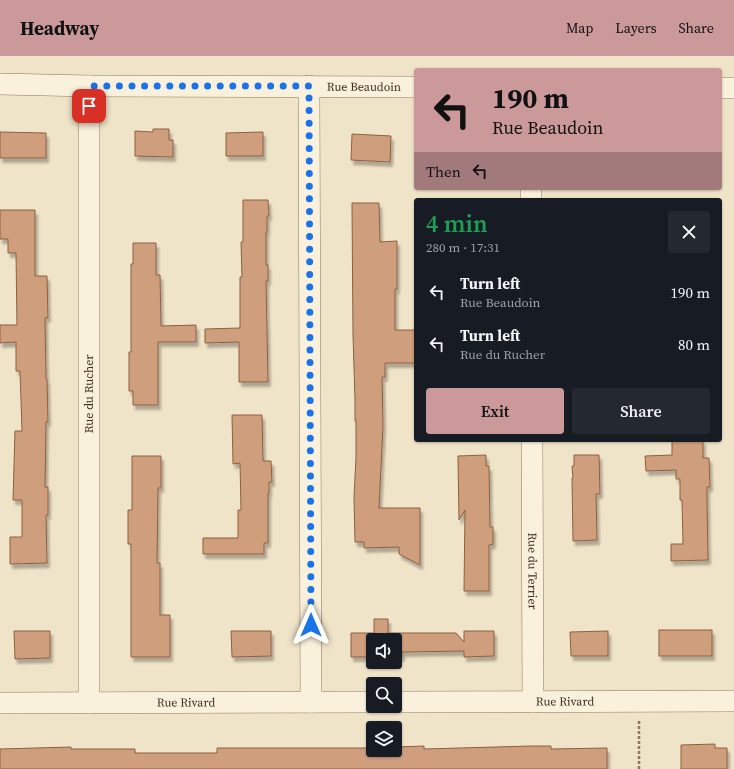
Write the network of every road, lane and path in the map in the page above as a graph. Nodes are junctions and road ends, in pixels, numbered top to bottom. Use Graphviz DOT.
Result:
graph roads {
  1 [pos="0,84"];
  2 [pos="89,86"];
  3 [pos="309,86"];
  4 [pos="414,87"];
  5 [pos="722,88"];
  6 [pos="734,88"];
  7 [pos="532,442"];
  8 [pos="734,701"];
  9 [pos="311,702"];
  10 [pos="366,702"];
  11 [pos="402,702"];
  12 [pos="533,702"];
  13 [pos="639,702"];
  14 [pos="0,703"];
  15 [pos="88,703"];
  16 [pos="639,769"];
  1 -- 2 [label="street, Rue Beaudoin"];
  2 -- 3 [label="street, Rue Beaudoin"];
  2 -- 15 [label="street, Rue du Rucher"];
  3 -- 4 [label="street, Rue Beaudoin"];
  3 -- 9 [label="street"];
  5 -- 6 [label="street"];
  7 -- 12 [label="street, Rue du Terrier"];
  8 -- 13 [label="street, Rue Rivard"];
  9 -- 10 [label="street, Rue Rivard"];
  9 -- 15 [label="street, Rue Rivard"];
  11 -- 12 [label="street, Rue Rivard"];
  12 -- 13 [label="street, Rue Rivard"];
  13 -- 16 [label="path"];
  14 -- 15 [label="street, Rue Rivard"];
}
